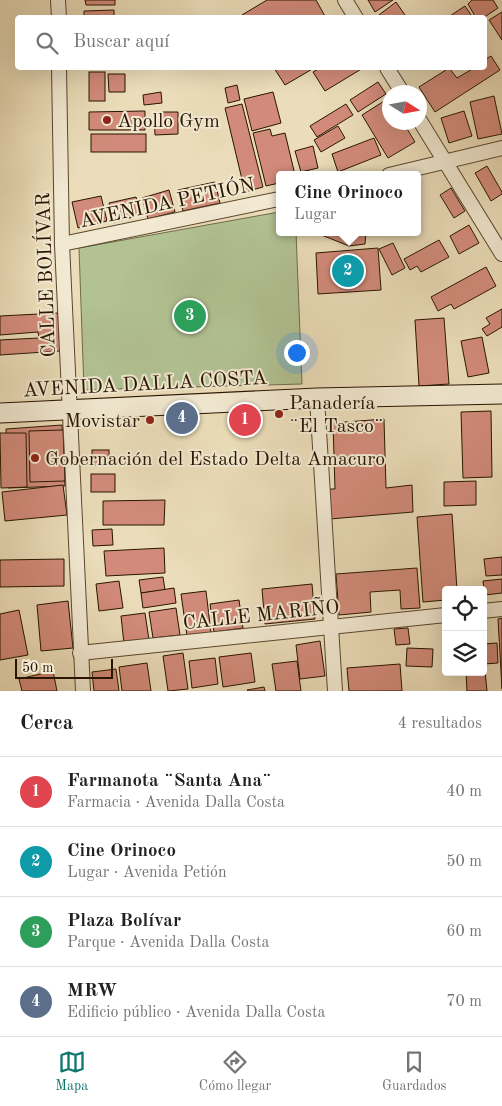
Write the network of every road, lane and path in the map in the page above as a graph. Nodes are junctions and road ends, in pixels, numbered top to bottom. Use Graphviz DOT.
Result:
graph roads {
  1 [pos="58,0"];
  2 [pos="345,0"];
  3 [pos="59,15"];
  4 [pos="354,15"];
  5 [pos="59,70"];
  6 [pos="388,70"];
  7 [pos="398,85"];
  8 [pos="425,130"];
  9 [pos="502,148"];
  10 [pos="445,162"];
  11 [pos="406,171"];
  12 [pos="276,200"];
  13 [pos="62,244"];
  14 [pos="502,254"];
  15 [pos="502,394"];
  16 [pos="317,398"];
  17 [pos="71,409"];
  18 [pos="0,413"];
  19 [pos="502,609"];
  20 [pos="487,611"];
  21 [pos="442,615"];
  22 [pos="329,628"];
  23 [pos="80,653"];
  24 [pos="83,691"];
  25 [pos="335,691"];
  1 -- 3 [label="street"];
  2 -- 4 [label="street"];
  5 -- 13 [label="street, CALLE BOLÍVAR"];
  6 -- 7 [label="street"];
  8 -- 10 [label="street"];
  9 -- 10 [label="street"];
  10 -- 11 [label="street"];
  10 -- 14 [label="street"];
  12 -- 13 [label="street, AVENIDA PETIÓN"];
  13 -- 17 [label="street, CALLE BOLÍVAR"];
  15 -- 16 [label="main road, AVENIDA DALLA COSTA"];
  16 -- 17 [label="main road, AVENIDA DALLA COSTA"];
  16 -- 22 [label="street"];
  17 -- 18 [label="main road, AVENIDA DALLA COSTA"];
  17 -- 23 [label="street, CALLE BOLÍVAR"];
  19 -- 20 [label="street"];
  21 -- 22 [label="street, CALLE MARIÑO"];
  22 -- 23 [label="street, CALLE MARIÑO"];
  22 -- 25 [label="street"];
  23 -- 24 [label="street, CALLE BOLÍVAR"];
}
